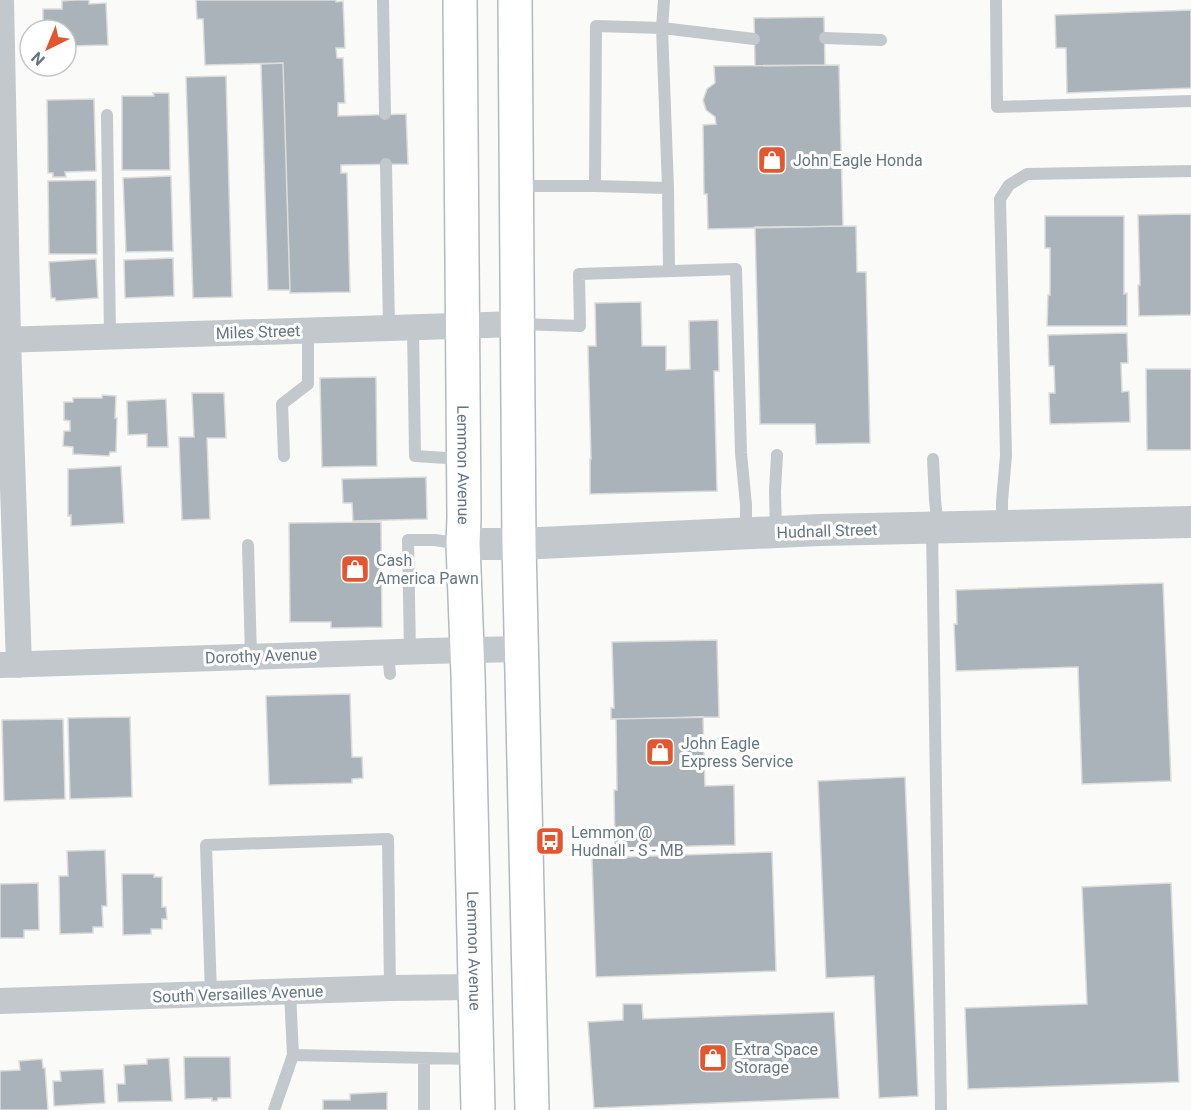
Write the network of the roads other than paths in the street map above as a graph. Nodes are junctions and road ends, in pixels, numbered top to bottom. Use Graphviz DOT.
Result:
graph roads {
  1 [pos="1,0"];
  2 [pos="383,0"];
  3 [pos="460,0"];
  4 [pos="515,0"];
  5 [pos="664,0"];
  6 [pos="996,0"];
  7 [pos="662,28"];
  8 [pos="825,38"];
  9 [pos="754,39"];
  10 [pos="881,40"];
  11 [pos="1191,101"];
  12 [pos="385,114"];
  13 [pos="107,115"];
  14 [pos="386,164"];
  15 [pos="1191,171"];
  16 [pos="516,186"];
  17 [pos="595,186"];
  18 [pos="668,188"];
  19 [pos="669,270"];
  20 [pos="517,324"];
  21 [pos="463,326"];
  22 [pos="401,328"];
  23 [pos="308,331"];
  24 [pos="110,337"];
  25 [pos="4,340"];
  26 [pos="777,455"];
  27 [pos="284,456"];
  28 [pos="463,459"];
  29 [pos="933,459"];
  30 [pos="1191,522"];
  31 [pos="1002,527"];
  32 [pos="935,528"];
  33 [pos="761,533"];
  34 [pos="248,544"];
  35 [pos="463,544"];
  36 [pos="519,544"];
  37 [pos="467,650"];
  38 [pos="521,650"];
  39 [pos="250,657"];
  40 [pos="396,659"];
  41 [pos="10,665"];
  42 [pos="528,986"];
  43 [pos="476,987"];
  44 [pos="390,988"];
  45 [pos="290,993"];
  46 [pos="211,994"];
  47 [pos="0,1001"];
  48 [pos="293,1055"];
  49 [pos="424,1058"];
  50 [pos="477,1059"];
  51 [pos="274,1110"];
  52 [pos="424,1110"];
  53 [pos="478,1110"];
  54 [pos="532,1110"];
  55 [pos="941,1110"];
  1 -- 25 [label="street"];
  2 -- 12 [label="lane"];
  3 -- 21 [label="main road, Lemmon Avenue"];
  4 -- 16 [label="main road"];
  5 -- 7 [label="lane"];
  6 -- 11 [label="lane"];
  7 -- 9 [label="lane"];
  7 -- 17 [label="lane"];
  7 -- 18 [label="lane"];
  8 -- 10 [label="lane"];
  13 -- 24 [label="lane"];
  14 -- 22 [label="lane"];
  15 -- 31 [label="lane"];
  16 -- 17 [label="lane"];
  16 -- 20 [label="main road"];
  17 -- 18 [label="lane"];
  18 -- 19 [label="lane"];
  19 -- 20 [label="lane"];
  19 -- 33 [label="lane"];
  20 -- 21 [label="street, Miles Street"];
  20 -- 36 [label="main road"];
  21 -- 22 [label="street, Miles Street"];
  21 -- 28 [label="main road, Lemmon Avenue"];
  22 -- 23 [label="street, Miles Street"];
  22 -- 28 [label="lane"];
  23 -- 24 [label="street, Miles Street"];
  23 -- 27 [label="lane"];
  24 -- 25 [label="street, Miles Street"];
  25 -- 41 [label="street"];
  26 -- 33 [label="lane"];
  28 -- 35 [label="main road, Lemmon Avenue"];
  29 -- 32 [label="lane"];
  30 -- 31 [label="street, Hudnall Street"];
  31 -- 32 [label="street, Hudnall Street"];
  32 -- 33 [label="street, Hudnall Street"];
  32 -- 55 [label="lane"];
  33 -- 36 [label="street, Hudnall Street"];
  34 -- 39 [label="lane"];
  35 -- 36 [label="street, Hudnall Street"];
  35 -- 37 [label="main road, Lemmon Avenue"];
  35 -- 40 [label="lane"];
  36 -- 38 [label="main road"];
  37 -- 38 [label="street, Dorothy Avenue"];
  37 -- 40 [label="street, Dorothy Avenue"];
  37 -- 43 [label="main road, Lemmon Avenue"];
  38 -- 42 [label="main road"];
  39 -- 40 [label="street, Dorothy Avenue"];
  39 -- 41 [label="street, Dorothy Avenue"];
  42 -- 43 [label="main road"];
  42 -- 54 [label="main road"];
  43 -- 44 [label="street, South Versailles Avenue"];
  43 -- 50 [label="main road, Lemmon Avenue"];
  44 -- 45 [label="street, South Versailles Avenue"];
  44 -- 46 [label="lane"];
  45 -- 46 [label="street, South Versailles Avenue"];
  45 -- 48 [label="lane"];
  46 -- 47 [label="street, South Versailles Avenue"];
  48 -- 49 [label="lane"];
  48 -- 51 [label="lane"];
  49 -- 50 [label="lane"];
  49 -- 52 [label="lane"];
  50 -- 53 [label="main road, Lemmon Avenue"];
}
